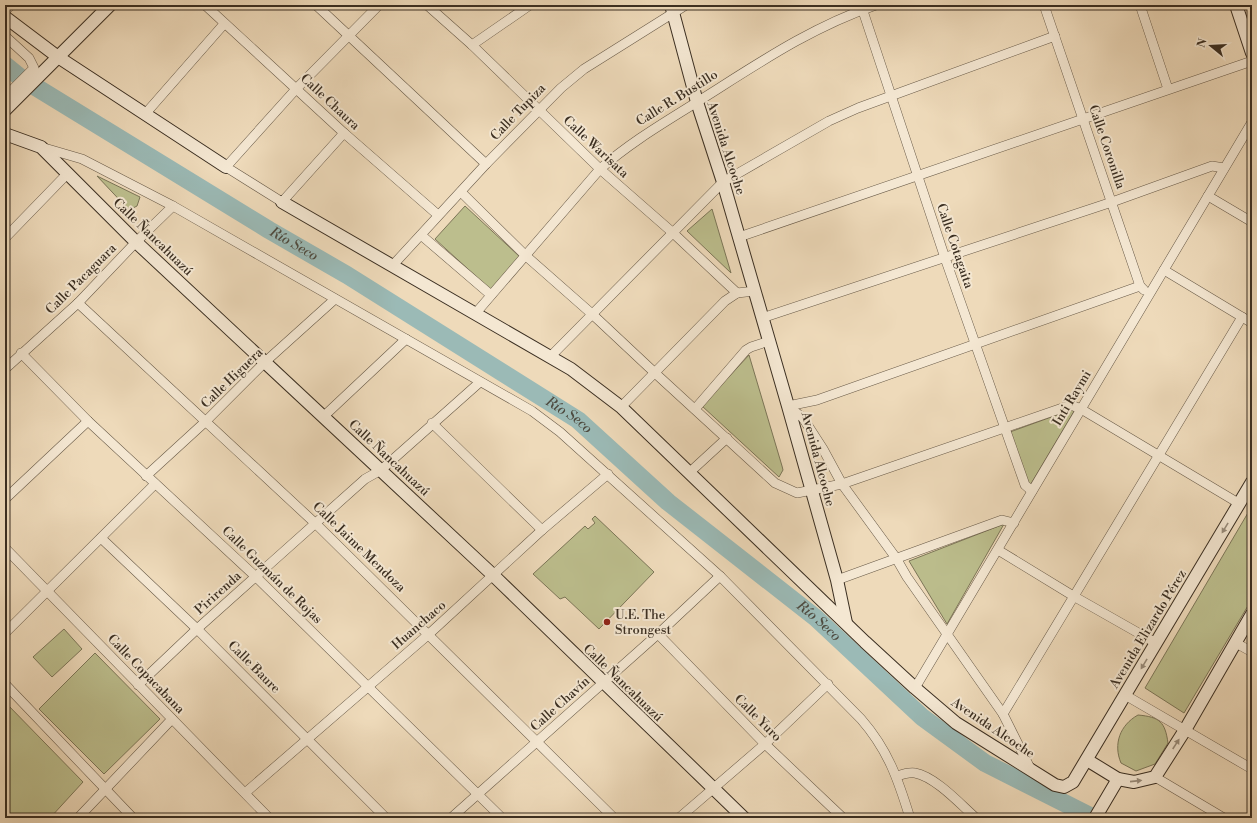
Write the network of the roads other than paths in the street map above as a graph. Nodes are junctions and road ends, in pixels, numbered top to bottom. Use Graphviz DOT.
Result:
graph roads {
  1 [pos="11,5"];
  2 [pos="110,5"];
  3 [pos="205,5"];
  4 [pos="316,5"];
  5 [pos="379,5"];
  6 [pos="427,5"];
  7 [pos="530,5"];
  8 [pos="686,5"];
  9 [pos="876,5"];
  10 [pos="1044,5"];
  11 [pos="1140,5"];
  12 [pos="1236,5"];
  13 [pos="862,7"];
  14 [pos="672,9"];
  15 [pos="5,11"];
  16 [pos="5,17"];
  17 [pos="224,24"];
  18 [pos="5,36"];
  19 [pos="349,36"];
  20 [pos="1055,36"];
  21 [pos="472,45"];
  22 [pos="1252,52"];
  23 [pos="58,57"];
  24 [pos="1252,61"];
  25 [pos="36,73"];
  26 [pos="297,88"];
  27 [pos="1168,89"];
  28 [pos="890,95"];
  29 [pos="10,98"];
  30 [pos="697,102"];
  31 [pos="5,110"];
  32 [pos="538,110"];
  33 [pos="146,113"];
  34 [pos="1083,119"];
  35 [pos="1252,122"];
  36 [pos="344,133"];
  37 [pos="5,134"];
  38 [pos="41,147"];
  39 [pos="486,164"];
  40 [pos="226,167"];
  41 [pos="1224,168"];
  42 [pos="600,170"];
  43 [pos="68,173"];
  44 [pos="917,176"];
  45 [pos="723,182"];
  46 [pos="461,192"];
  47 [pos="1208,196"];
  48 [pos="282,202"];
  49 [pos="1112,202"];
  50 [pos="173,206"];
  51 [pos="438,215"];
  52 [pos="1252,222"];
  53 [pos="672,232"];
  54 [pos="421,235"];
  55 [pos="5,238"];
  56 [pos="739,238"];
  57 [pos="136,242"];
  58 [pos="524,255"];
  59 [pos="945,258"];
  60 [pos="393,265"];
  61 [pos="1164,270"];
  62 [pos="1140,286"];
  63 [pos="755,290"];
  64 [pos="737,293"];
  65 [pos="491,295"];
  66 [pos="1149,295"];
  67 [pos="335,299"];
  68 [pos="78,303"];
  69 [pos="475,314"];
  70 [pos="592,314"];
  71 [pos="1242,317"];
  72 [pos="762,318"];
  73 [pos="1252,323"];
  74 [pos="406,339"];
  75 [pos="769,341"];
  76 [pos="974,344"];
  77 [pos="21,353"];
  78 [pos="550,357"];
  79 [pos="265,362"];
  80 [pos="5,369"];
  81 [pos="655,374"];
  82 [pos="480,382"];
  83 [pos="788,406"];
  84 [pos="621,407"];
  85 [pos="695,409"];
  86 [pos="1081,409"];
  87 [pos="323,417"];
  88 [pos="88,422"];
  89 [pos="205,422"];
  90 [pos="432,423"];
  91 [pos="1003,428"];
  92 [pos="727,438"];
  93 [pos="1159,455"];
  94 [pos="381,470"];
  95 [pos="690,472"];
  96 [pos="608,474"];
  97 [pos="146,476"];
  98 [pos="1252,482"];
  99 [pos="155,484"];
  100 [pos="842,484"];
  101 [pos="1032,491"];
  102 [pos="812,492"];
  103 [pos="5,499"];
  104 [pos="1240,504"];
  105 [pos="1014,523"];
  106 [pos="316,524"];
  107 [pos="542,530"];
  108 [pos="101,538"];
  109 [pos="5,548"];
  110 [pos="998,550"];
  111 [pos="896,558"];
  112 [pos="494,576"];
  113 [pos="720,576"];
  114 [pos="256,577"];
  115 [pos="837,580"];
  116 [pos="47,590"];
  117 [pos="1075,597"];
  118 [pos="1252,614"];
  119 [pos="846,623"];
  120 [pos="197,629"];
  121 [pos="5,633"];
  122 [pos="429,634"];
  123 [pos="658,634"];
  124 [pos="947,634"];
  125 [pos="1236,643"];
  126 [pos="1156,644"];
  127 [pos="1252,652"];
  128 [pos="603,683"];
  129 [pos="5,684"];
  130 [pos="828,684"];
  131 [pos="138,685"];
  132 [pos="368,686"];
  133 [pos="915,688"];
  134 [pos="1125,695"];
  135 [pos="1003,714"];
  136 [pos="172,719"];
  137 [pos="1185,730"];
  138 [pos="308,739"];
  139 [pos="537,742"];
  140 [pos="765,744"];
  141 [pos="1087,760"];
  142 [pos="1252,769"];
  143 [pos="1031,770"];
  144 [pos="897,776"];
  145 [pos="1155,777"];
  146 [pos="1118,779"];
  147 [pos="713,789"];
  148 [pos="105,790"];
  149 [pos="245,793"];
  150 [pos="478,793"];
  151 [pos="78,818"];
  152 [pos="133,818"];
  153 [pos="269,818"];
  154 [pos="386,818"];
  155 [pos="451,818"];
  156 [pos="502,818"];
  157 [pos="614,818"];
  158 [pos="679,818"];
  159 [pos="744,818"];
  160 [pos="842,818"];
  161 [pos="910,818"];
  162 [pos="976,818"];
  163 [pos="1095,818"];
  164 [pos="1224,818"];
  1 -- 15 [label="street"];
  2 -- 23 [label="street"];
  3 -- 17 [label="street, Calle Chaura"];
  4 -- 19 [label="street"];
  5 -- 19 [label="street"];
  6 -- 21 [label="street, Calle Warisata"];
  7 -- 21 [label="street"];
  8 -- 14 [label="street, Calle Tupiza"];
  9 -- 13 [label="street, Calle R. Bustillo"];
  10 -- 20 [label="street, Calle Coronilla"];
  11 -- 27 [label="street"];
  12 -- 22 [label="street"];
  13 -- 28 [label="street, Calle Cotagaita"];
  13 -- 30 [label="street, Calle R. Bustillo"];
  14 -- 30 [label="street, Avenida Alcoche"];
  14 -- 32 [label="street, Calle Tupiza"];
  16 -- 23 [label="street"];
  17 -- 26 [label="street, Calle Chaura"];
  17 -- 33 [label="street"];
  18 -- 25 [label="street"];
  19 -- 26 [label="street"];
  19 -- 39 [label="street"];
  20 -- 28 [label="street"];
  20 -- 34 [label="street, Calle Coronilla"];
  21 -- 32 [label="street, Calle Warisata"];
  23 -- 25 [label="street"];
  23 -- 33 [label="street"];
  24 -- 27 [label="street"];
  25 -- 29 [label="street"];
  26 -- 36 [label="street, Calle Chaura"];
  26 -- 40 [label="street"];
  27 -- 34 [label="street"];
  28 -- 44 [label="street, Calle Cotagaita"];
  28 -- 45 [label="street"];
  29 -- 31 [label="street"];
  30 -- 42 [label="street, Calle R. Bustillo"];
  30 -- 45 [label="street, Avenida Alcoche"];
  32 -- 39 [label="street, Calle Tupiza"];
  32 -- 42 [label="street, Calle Warisata"];
  33 -- 40 [label="street"];
  34 -- 44 [label="street"];
  34 -- 49 [label="street, Calle Coronilla"];
  35 -- 41 [label="street, Inti Raymi"];
  36 -- 48 [label="street"];
  36 -- 51 [label="street, Calle Chaura"];
  37 -- 38 [label="street, Calle Ñancahuazú"];
  38 -- 43 [label="street, Calle Ñancahuazú"];
  38 -- 50 [label="street"];
  39 -- 46 [label="street, Calle Tupiza"];
  40 -- 48 [label="street"];
  41 -- 47 [label="street, Inti Raymi"];
  41 -- 49 [label="street"];
  42 -- 53 [label="street, Calle Warisata"];
  42 -- 58 [label="street, Calle R. Bustillo"];
  43 -- 55 [label="street"];
  43 -- 57 [label="street, Calle Ñancahuazú"];
  44 -- 56 [label="street"];
  44 -- 59 [label="street, Calle Cotagaita"];
  45 -- 53 [label="street"];
  45 -- 56 [label="street, Avenida Alcoche"];
  46 -- 51 [label="street, Calle Tupiza"];
  46 -- 58 [label="street"];
  47 -- 52 [label="street"];
  47 -- 61 [label="street, Inti Raymi"];
  48 -- 60 [label="street"];
  49 -- 59 [label="street"];
  49 -- 62 [label="street, Calle Coronilla"];
  50 -- 57 [label="street, Calle Pacaguara"];
  50 -- 67 [label="street"];
  51 -- 54 [label="street, Calle Tupiza"];
  53 -- 64 [label="street, Calle Warisata"];
  53 -- 70 [label="street"];
  54 -- 60 [label="street, Calle Tupiza"];
  54 -- 65 [label="street"];
  56 -- 63 [label="street, Avenida Alcoche"];
  57 -- 68 [label="street, Calle Pacaguara"];
  57 -- 79 [label="street, Calle Ñancahuazú"];
  58 -- 65 [label="street, Calle R. Bustillo"];
  58 -- 70 [label="street"];
  59 -- 72 [label="street"];
  59 -- 76 [label="street, Calle Cotagaita"];
  60 -- 69 [label="street"];
  61 -- 66 [label="street, Inti Raymi"];
  61 -- 71 [label="street"];
  62 -- 66 [label="street, Calle Coronilla"];
  62 -- 76 [label="street"];
  63 -- 64 [label="street"];
  63 -- 72 [label="street, Avenida Alcoche"];
  64 -- 81 [label="street"];
  65 -- 69 [label="street, Calle R. Bustillo"];
  66 -- 86 [label="street, Inti Raymi"];
  67 -- 74 [label="street"];
  67 -- 79 [label="street, Calle Higuera"];
  68 -- 77 [label="street, Calle Pacaguara"];
  68 -- 89 [label="street, Calle Jaime Mendoza"];
  69 -- 78 [label="street"];
  70 -- 78 [label="street"];
  70 -- 81 [label="street"];
  71 -- 73 [label="street"];
  71 -- 93 [label="street"];
  72 -- 75 [label="street, Avenida Alcoche"];
  74 -- 82 [label="street"];
  74 -- 87 [label="street"];
  75 -- 83 [label="street, Avenida Alcoche"];
  75 -- 85 [label="street"];
  76 -- 83 [label="street"];
  76 -- 91 [label="street, Calle Cotagaita"];
  77 -- 80 [label="street, Calle Pacaguara"];
  77 -- 88 [label="street, Calle Guzmán de Rojas"];
  78 -- 84 [label="street"];
  79 -- 87 [label="street, Calle Ñancahuazú"];
  79 -- 89 [label="street, Calle Higuera"];
  81 -- 84 [label="street"];
  81 -- 85 [label="street"];
  82 -- 90 [label="street, Pirirenda"];
  82 -- 96 [label="street"];
  83 -- 100 [label="street"];
  83 -- 102 [label="street, Avenida Alcoche"];
  84 -- 95 [label="street"];
  85 -- 92 [label="street"];
  86 -- 91 [label="street"];
  86 -- 93 [label="street"];
  86 -- 101 [label="street, Inti Raymi"];
  87 -- 94 [label="street, Calle Ñancahuazú"];
  88 -- 97 [label="street, Calle Guzmán de Rojas"];
  88 -- 103 [label="street"];
  89 -- 97 [label="street, Calle Higuera"];
  89 -- 106 [label="street, Calle Jaime Mendoza"];
  90 -- 94 [label="street, Pirirenda"];
  90 -- 107 [label="street"];
  91 -- 100 [label="street"];
  91 -- 101 [label="street, Calle Cotagaita"];
  92 -- 95 [label="street"];
  92 -- 102 [label="street"];
  93 -- 104 [label="street"];
  93 -- 117 [label="street"];
  94 -- 106 [label="street, Pirirenda"];
  94 -- 112 [label="street, Calle Ñancahuazú"];
  95 -- 119 [label="street"];
  96 -- 107 [label="street, Huanchaco"];
  96 -- 113 [label="street"];
  97 -- 99 [label="street, Calle Guzmán de Rojas"];
  98 -- 104 [label="street, Avenida Elizardo Pérez"];
  99 -- 108 [label="street"];
  99 -- 114 [label="street, Calle Guzmán de Rojas"];
  100 -- 102 [label="street"];
  100 -- 111 [label="street"];
  101 -- 105 [label="street, Inti Raymi"];
  102 -- 115 [label="street, Avenida Alcoche"];
  104 -- 126 [label="street, Avenida Elizardo Pérez, one-way"];
  105 -- 110 [label="street, Inti Raymi"];
  105 -- 111 [label="street"];
  106 -- 114 [label="street, Pirirenda"];
  106 -- 122 [label="street, Calle Jaime Mendoza"];
  107 -- 112 [label="street, Huanchaco"];
  108 -- 116 [label="street"];
  108 -- 120 [label="street, Calle Baure"];
  109 -- 116 [label="street, Calle Copacabana"];
  110 -- 117 [label="street"];
  110 -- 124 [label="street, Inti Raymi"];
  111 -- 115 [label="street"];
  111 -- 124 [label="street"];
  112 -- 122 [label="street, Huanchaco"];
  112 -- 128 [label="street, Calle Ñancahuazú"];
  113 -- 123 [label="street, Calle Chavín"];
  113 -- 130 [label="street"];
  114 -- 120 [label="street, Pirirenda"];
  114 -- 132 [label="street, Calle Guzmán de Rojas"];
  115 -- 119 [label="street, Avenida Alcoche"];
  116 -- 121 [label="street"];
  116 -- 131 [label="street, Calle Copacabana"];
  117 -- 126 [label="street"];
  117 -- 135 [label="street"];
  118 -- 125 [label="street"];
  119 -- 133 [label="street, Avenida Alcoche"];
  120 -- 131 [label="street, Pirirenda"];
  120 -- 138 [label="street, Calle Baure"];
  122 -- 132 [label="street, Huanchaco"];
  122 -- 139 [label="street, Calle Jaime Mendoza"];
  123 -- 128 [label="street, Calle Chavín"];
  123 -- 140 [label="street, Calle Yuro"];
  124 -- 133 [label="street, Inti Raymi"];
  124 -- 135 [label="street"];
  125 -- 127 [label="street"];
  125 -- 137 [label="street"];
  126 -- 134 [label="street, Avenida Elizardo Pérez, one-way"];
  128 -- 139 [label="street, Calle Chavín"];
  128 -- 147 [label="street, Calle Ñancahuazú"];
  129 -- 148 [label="street"];
  130 -- 140 [label="street"];
  130 -- 144 [label="street"];
  131 -- 136 [label="street, Calle Copacabana"];
  132 -- 138 [label="street, Huanchaco"];
  132 -- 150 [label="street, Calle Guzmán de Rojas"];
  133 -- 143 [label="street, Avenida Alcoche"];
  134 -- 137 [label="street"];
  134 -- 141 [label="street, Avenida Elizardo Pérez"];
  135 -- 143 [label="street"];
  136 -- 148 [label="street"];
  136 -- 149 [label="street, Calle Copacabana"];
  137 -- 142 [label="street"];
  145 -- 137 [label="street, one-way"];
  138 -- 149 [label="street, Huanchaco"];
  138 -- 154 [label="street, Calle Baure"];
  139 -- 150 [label="street, Calle Chavín"];
  139 -- 157 [label="street, Calle Jaime Mendoza"];
  140 -- 147 [label="street"];
  140 -- 160 [label="street, Calle Yuro"];
  141 -- 143 [label="street, Avenida Alcoche"];
  141 -- 146 [label="street"];
  144 -- 161 [label="street"];
  144 -- 162 [label="street"];
  146 -- 145 [label="street, one-way"];
  145 -- 164 [label="street"];
  146 -- 163 [label="street"];
  147 -- 158 [label="street"];
  147 -- 159 [label="street, Calle Ñancahuazú"];
  148 -- 151 [label="street"];
  148 -- 152 [label="street"];
  149 -- 153 [label="street, Calle Copacabana"];
  150 -- 155 [label="street, Calle Chavín"];
  150 -- 156 [label="street, Calle Guzmán de Rojas"];
}
